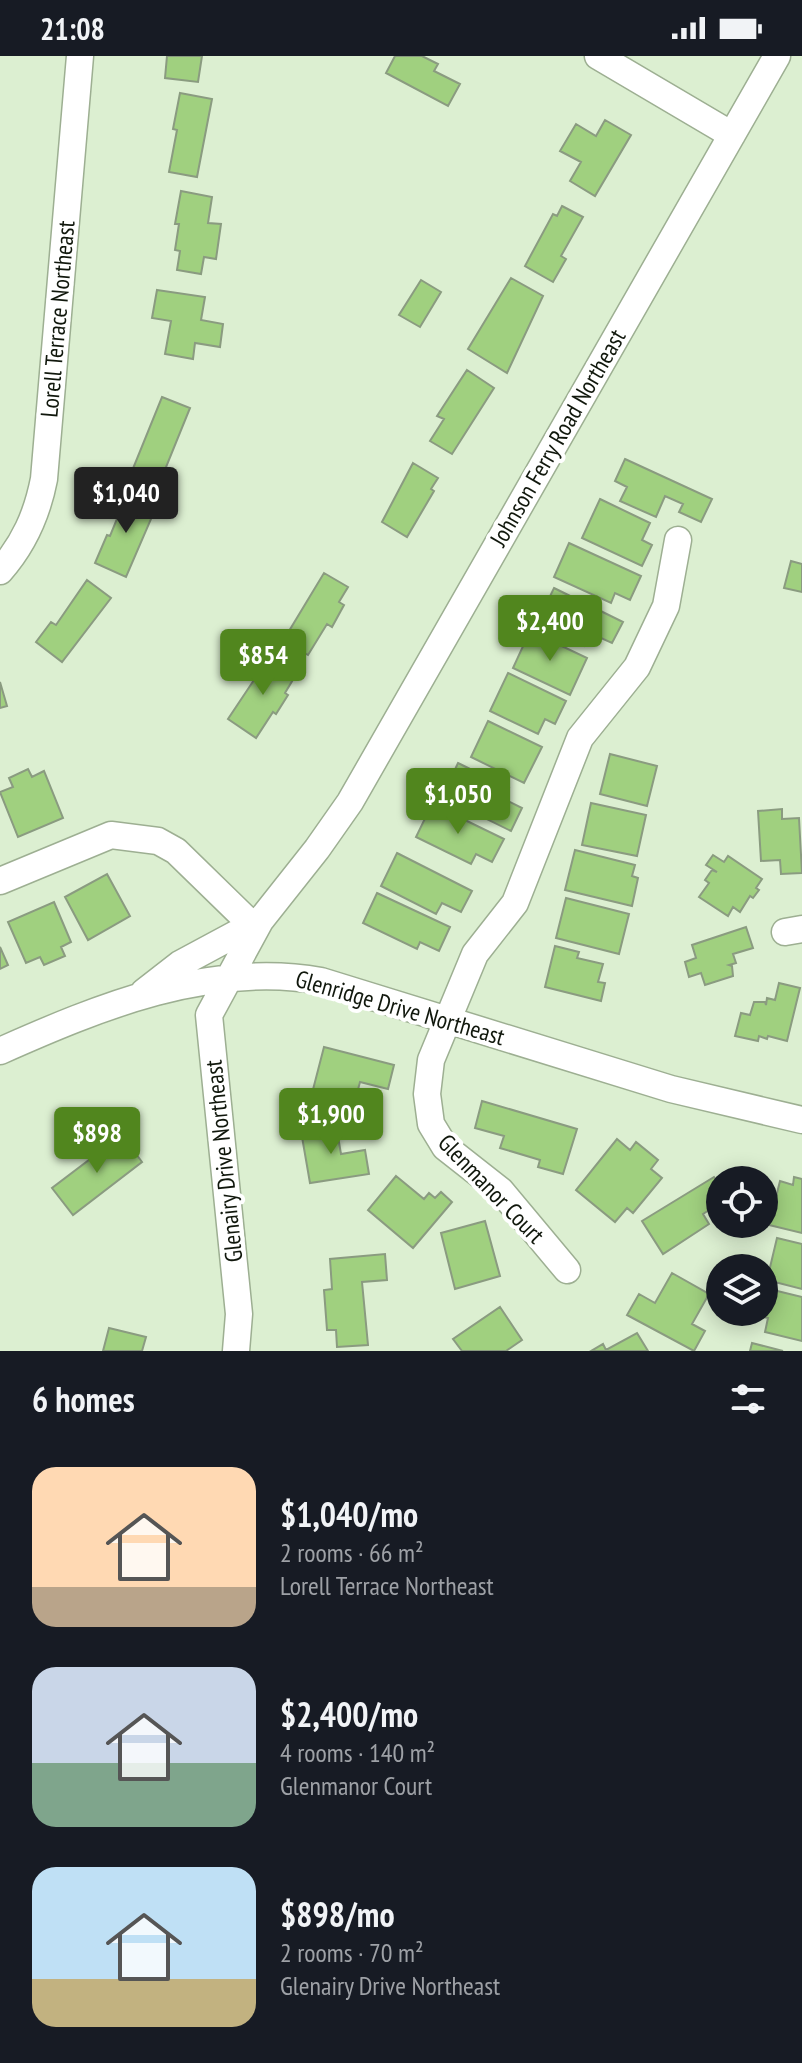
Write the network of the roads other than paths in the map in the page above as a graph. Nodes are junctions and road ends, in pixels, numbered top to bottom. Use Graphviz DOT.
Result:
graph roads {
  1 [pos="80,56"];
  2 [pos="598,56"];
  3 [pos="777,56"];
  4 [pos="732,135"];
  5 [pos="678,540"];
  6 [pos="0,571"];
  7 [pos="0,881"];
  8 [pos="256,923"];
  9 [pos="231,977"];
  10 [pos="137,998"];
  11 [pos="447,1018"];
  12 [pos="0,1051"];
  13 [pos="802,1120"];
  14 [pos="567,1270"];
  15 [pos="236,1351"];
  1 -- 6 [label="street, Lorell Terrace Northeast"];
  2 -- 4 [label="street"];
  3 -- 4 [label="street, Johnson Ferry Road Northeast"];
  4 -- 8 [label="street, Johnson Ferry Road Northeast"];
  5 -- 11 [label="street, Glenmanor Court"];
  7 -- 8 [label="street"];
  8 -- 9 [label="street, Johnson Ferry Road Northeast"];
  8 -- 10 [label="street"];
  9 -- 10 [label="street, Glenridge Drive Northeast"];
  9 -- 11 [label="street, Glenridge Drive Northeast"];
  9 -- 15 [label="street, Glenairy Drive Northeast"];
  10 -- 12 [label="street, Glenridge Drive Northeast"];
  11 -- 13 [label="street, Glenridge Drive Northeast"];
  11 -- 14 [label="street, Glenmanor Court"];
}
